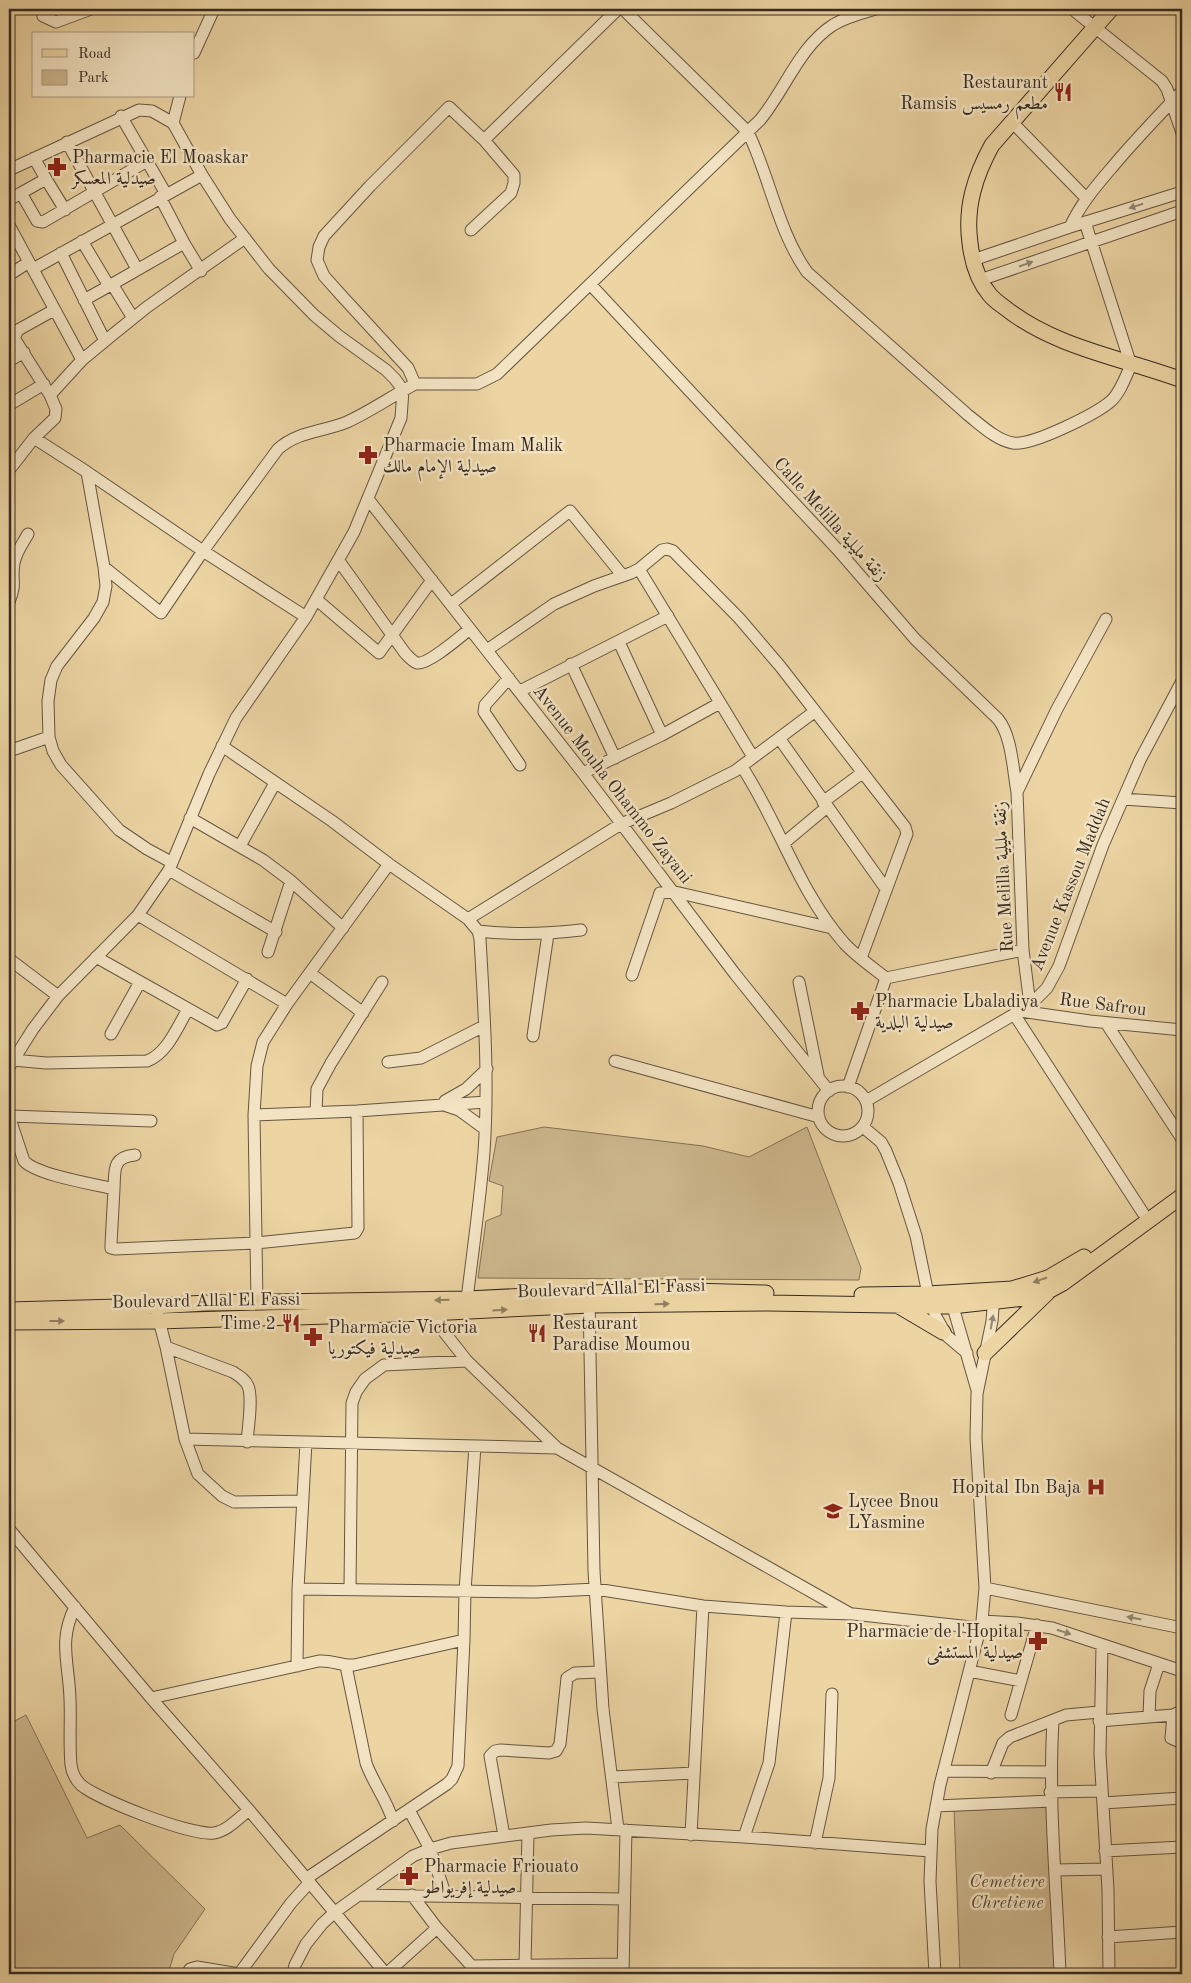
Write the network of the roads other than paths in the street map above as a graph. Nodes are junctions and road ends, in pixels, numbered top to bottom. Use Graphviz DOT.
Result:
graph roads {
  1 [pos="44,9"];
  2 [pos="90,9"];
  3 [pos="214,9"];
  4 [pos="618,9"];
  5 [pos="623,9"];
  6 [pos="876,9"];
  7 [pos="1072,9"];
  8 [pos="1111,9"];
  9 [pos="1095,27"];
  10 [pos="195,51"];
  11 [pos="1182,92"];
  12 [pos="179,98"];
  13 [pos="1171,102"];
  14 [pos="122,116"];
  15 [pos="1012,122"];
  16 [pos="173,123"];
  17 [pos="748,132"];
  18 [pos="1182,133"];
  19 [pos="484,140"];
  20 [pos="67,142"];
  21 [pos="34,158"];
  22 [pos="147,161"];
  23 [pos="9,170"];
  24 [pos="202,175"];
  25 [pos="46,179"];
  26 [pos="1182,192"];
  27 [pos="21,193"];
  28 [pos="95,193"];
  29 [pos="163,195"];
  30 [pos="1086,198"];
  31 [pos="9,200"];
  32 [pos="65,210"];
  33 [pos="1182,211"];
  34 [pos="1086,222"];
  35 [pos="112,224"];
  36 [pos="9,225"];
  37 [pos="1070,227"];
  38 [pos="471,230"];
  39 [pos="245,238"];
  40 [pos="82,241"];
  41 [pos="1091,241"];
  42 [pos="184,243"];
  43 [pos="61,253"];
  44 [pos="971,254"];
  45 [pos="32,265"];
  46 [pos="137,269"];
  47 [pos="201,270"];
  48 [pos="9,275"];
  49 [pos="980,280"];
  50 [pos="590,284"];
  51 [pos="110,285"];
  52 [pos="84,300"];
  53 [pos="54,310"];
  54 [pos="133,318"];
  55 [pos="105,340"];
  56 [pos="24,352"];
  57 [pos="82,360"];
  58 [pos="9,361"];
  59 [pos="1131,364"];
  60 [pos="1182,379"];
  61 [pos="44,384"];
  62 [pos="415,384"];
  63 [pos="403,390"];
  64 [pos="50,395"];
  65 [pos="9,405"];
  66 [pos="34,438"];
  67 [pos="9,468"];
  68 [pos="88,472"];
  69 [pos="368,500"];
  70 [pos="28,534"];
  71 [pos="203,551"];
  72 [pos="339,561"];
  73 [pos="104,567"];
  74 [pos="638,569"];
  75 [pos="623,576"];
  76 [pos="432,580"];
  77 [pos="316,600"];
  78 [pos="9,602"];
  79 [pos="451,604"];
  80 [pos="306,616"];
  81 [pos="668,616"];
  82 [pos="1106,619"];
  83 [pos="470,629"];
  84 [pos="393,635"];
  85 [pos="618,642"];
  86 [pos="487,650"];
  87 [pos="571,664"];
  88 [pos="509,678"];
  89 [pos="1182,681"];
  90 [pos="520,691"];
  91 [pos="720,703"];
  92 [pos="814,712"];
  93 [pos="662,735"];
  94 [pos="49,737"];
  95 [pos="778,738"];
  96 [pos="222,746"];
  97 [pos="9,751"];
  98 [pos="753,757"];
  99 [pos="615,758"];
  100 [pos="520,765"];
  101 [pos="742,766"];
  102 [pos="583,773"];
  103 [pos="862,773"];
  104 [pos="275,783"];
  105 [pos="1016,792"];
  106 [pos="1123,799"];
  107 [pos="1182,803"];
  108 [pos="825,805"];
  109 [pos="190,818"];
  110 [pos="621,824"];
  111 [pos="784,842"];
  112 [pos="240,846"];
  113 [pos="389,864"];
  114 [pos="170,866"];
  115 [pos="291,881"];
  116 [pos="886,889"];
  117 [pos="675,892"];
  118 [pos="138,915"];
  119 [pos="468,919"];
  120 [pos="344,928"];
  121 [pos="832,928"];
  122 [pos="581,930"];
  123 [pos="478,931"];
  124 [pos="276,932"];
  125 [pos="548,934"];
  126 [pos="1023,950"];
  127 [pos="268,952"];
  128 [pos="96,957"];
  129 [pos="860,958"];
  130 [pos="9,959"];
  131 [pos="310,973"];
  132 [pos="632,975"];
  133 [pos="886,978"];
  134 [pos="247,980"];
  135 [pos="140,982"];
  136 [pos="382,982"];
  137 [pos="799,982"];
  138 [pos="58,996"];
  139 [pos="287,1004"];
  140 [pos="188,1009"];
  141 [pos="1021,1010"];
  142 [pos="363,1013"];
  143 [pos="1106,1023"];
  144 [pos="484,1026"];
  145 [pos="1182,1030"];
  146 [pos="111,1034"];
  147 [pos="532,1036"];
  148 [pos="615,1061"];
  149 [pos="388,1062"];
  150 [pos="11,1063"];
  151 [pos="486,1069"];
  152 [pos="818,1076"];
  153 [pos="848,1086"];
  154 [pos="829,1091"];
  155 [pos="866,1100"];
  156 [pos="486,1102"];
  157 [pos="440,1104"];
  158 [pos="357,1111"];
  159 [pos="316,1112"];
  160 [pos="254,1115"];
  161 [pos="9,1116"];
  162 [pos="819,1118"];
  163 [pos="151,1121"];
  164 [pos="863,1127"];
  165 [pos="485,1130"];
  166 [pos="1182,1139"];
  167 [pos="135,1155"];
  168 [pos="1182,1186"];
  169 [pos="114,1189"];
  170 [pos="1180,1202"];
  171 [pos="1143,1213"];
  172 [pos="256,1243"];
  173 [pos="1050,1290"];
  174 [pos="994,1296"];
  175 [pos="467,1299"];
  176 [pos="590,1299"];
  177 [pos="419,1300"];
  178 [pos="931,1300"];
  179 [pos="951,1300"];
  180 [pos="257,1303"];
  181 [pos="898,1306"];
  182 [pos="9,1310"];
  183 [pos="429,1313"];
  184 [pos="157,1314"];
  185 [pos="9,1322"];
  186 [pos="943,1332"];
  187 [pos="166,1347"];
  188 [pos="967,1353"];
  189 [pos="986,1353"];
  190 [pos="467,1361"];
  191 [pos="978,1394"];
  192 [pos="185,1439"];
  193 [pos="247,1442"];
  194 [pos="306,1442"];
  195 [pos="352,1443"];
  196 [pos="475,1446"];
  197 [pos="557,1448"];
  198 [pos="591,1467"];
  199 [pos="302,1501"];
  200 [pos="9,1529"];
  201 [pos="985,1588"];
  202 [pos="298,1589"];
  203 [pos="350,1589"];
  204 [pos="596,1589"];
  205 [pos="464,1591"];
  206 [pos="703,1606"];
  207 [pos="75,1607"];
  208 [pos="786,1612"];
  209 [pos="853,1614"];
  210 [pos="981,1624"];
  211 [pos="1037,1625"];
  212 [pos="1182,1628"];
  213 [pos="464,1640"];
  214 [pos="1102,1645"];
  215 [pos="1159,1664"];
  216 [pos="297,1666"];
  217 [pos="346,1666"];
  218 [pos="969,1671"];
  219 [pos="1182,1671"];
  220 [pos="600,1672"];
  221 [pos="1021,1681"];
  222 [pos="832,1694"];
  223 [pos="151,1698"];
  224 [pos="1178,1713"];
  225 [pos="1010,1715"];
  226 [pos="1099,1717"];
  227 [pos="1149,1717"];
  228 [pos="1053,1721"];
  229 [pos="1182,1743"];
  230 [pos="944,1771"];
  231 [pos="992,1772"];
  232 [pos="1050,1772"];
  233 [pos="694,1773"];
  234 [pos="612,1777"];
  235 [pos="1051,1797"];
  236 [pos="1102,1797"];
  237 [pos="1182,1798"];
  238 [pos="936,1806"];
  239 [pos="249,1810"];
  240 [pos="409,1810"];
  241 [pos="393,1821"];
  242 [pos="622,1830"];
  243 [pos="528,1833"];
  244 [pos="691,1835"];
  245 [pos="504,1836"];
  246 [pos="744,1837"];
  247 [pos="815,1842"];
  248 [pos="1182,1847"];
  249 [pos="430,1849"];
  250 [pos="1105,1850"];
  251 [pos="930,1851"];
  252 [pos="1106,1868"];
  253 [pos="1056,1870"];
  254 [pos="308,1880"];
  255 [pos="359,1894"];
  256 [pos="412,1895"];
  257 [pos="446,1896"];
  258 [pos="528,1896"];
  259 [pos="624,1899"];
  260 [pos="335,1912"];
  261 [pos="437,1928"];
  262 [pos="1182,1932"];
  263 [pos="1108,1937"];
  264 [pos="525,1965"];
  265 [pos="623,1969"];
  266 [pos="475,1970"];
  267 [pos="187,1974"];
  268 [pos="239,1974"];
  269 [pos="293,1974"];
  270 [pos="386,1974"];
  271 [pos="935,1974"];
  272 [pos="1060,1974"];
  273 [pos="1109,1974"];
  1 -- 2 [label="street"];
  3 -- 10 [label="street"];
  4 -- 19 [label="street"];
  5 -- 17 [label="street"];
  6 -- 17 [label="street"];
  7 -- 9 [label="street"];
  8 -- 9 [label="main road"];
  9 -- 13 [label="street"];
  9 -- 15 [label="main road"];
  11 -- 13 [label="street"];
  12 -- 16 [label="street"];
  13 -- 18 [label="street"];
  13 -- 30 [label="street"];
  14 -- 16 [label="street"];
  14 -- 20 [label="street"];
  14 -- 22 [label="street"];
  15 -- 30 [label="street"];
  15 -- 44 [label="main road"];
  16 -- 24 [label="street"];
  17 -- 50 [label="street"];
  17 -- 59 [label="street"];
  19 -- 38 [label="street"];
  19 -- 62 [label="street"];
  20 -- 21 [label="street"];
  20 -- 28 [label="street"];
  21 -- 23 [label="street"];
  21 -- 25 [label="street"];
  22 -- 28 [label="street"];
  22 -- 29 [label="street"];
  24 -- 29 [label="street"];
  24 -- 39 [label="street"];
  25 -- 27 [label="street"];
  25 -- 32 [label="street"];
  26 -- 34 [label="street, one-way"];
  27 -- 31 [label="street"];
  27 -- 32 [label="street"];
  28 -- 32 [label="street"];
  28 -- 35 [label="street"];
  29 -- 35 [label="street"];
  29 -- 42 [label="street"];
  30 -- 37 [label="street"];
  33 -- 41 [label="street"];
  34 -- 37 [label="street"];
  34 -- 41 [label="street"];
  35 -- 40 [label="street"];
  35 -- 46 [label="street"];
  36 -- 45 [label="street"];
  37 -- 44 [label="street"];
  39 -- 47 [label="street"];
  39 -- 63 [label="street"];
  40 -- 43 [label="street"];
  40 -- 51 [label="street"];
  49 -- 41 [label="street, one-way"];
  41 -- 59 [label="street"];
  42 -- 46 [label="street"];
  42 -- 47 [label="street"];
  43 -- 45 [label="street"];
  43 -- 52 [label="street"];
  44 -- 49 [label="main road"];
  45 -- 48 [label="street"];
  45 -- 53 [label="street"];
  46 -- 51 [label="street"];
  47 -- 54 [label="street"];
  49 -- 59 [label="main road"];
  50 -- 62 [label="street"];
  50 -- 105 [label="street, Calle Melilla زنقة مليلية"];
  51 -- 52 [label="street"];
  51 -- 54 [label="street"];
  52 -- 55 [label="street"];
  53 -- 56 [label="street"];
  53 -- 57 [label="street"];
  54 -- 55 [label="street"];
  55 -- 57 [label="street"];
  56 -- 58 [label="street"];
  56 -- 61 [label="street"];
  57 -- 64 [label="street"];
  59 -- 60 [label="main road"];
  61 -- 64 [label="street"];
  61 -- 65 [label="street"];
  62 -- 63 [label="street"];
  63 -- 69 [label="street"];
  63 -- 71 [label="street"];
  64 -- 66 [label="street"];
  66 -- 67 [label="street"];
  66 -- 68 [label="street"];
  68 -- 71 [label="street"];
  68 -- 73 [label="street"];
  69 -- 72 [label="street"];
  69 -- 76 [label="street, Avenue Mouha Ohammo Zayani"];
  70 -- 78 [label="street"];
  71 -- 73 [label="street"];
  71 -- 80 [label="street"];
  72 -- 77 [label="street"];
  72 -- 84 [label="street"];
  73 -- 94 [label="street"];
  74 -- 75 [label="street"];
  74 -- 81 [label="street"];
  74 -- 92 [label="street"];
  75 -- 79 [label="street"];
  75 -- 86 [label="street"];
  76 -- 79 [label="street, Avenue Mouha Ohammo Zayani"];
  76 -- 84 [label="street"];
  77 -- 80 [label="street"];
  77 -- 84 [label="street"];
  79 -- 83 [label="street, Avenue Mouha Ohammo Zayani"];
  80 -- 96 [label="street"];
  81 -- 85 [label="street"];
  81 -- 91 [label="street"];
  82 -- 105 [label="street, Rue Melilla زنقة مليلية"];
  83 -- 84 [label="street"];
  83 -- 86 [label="street, Avenue Mouha Ohammo Zayani"];
  85 -- 87 [label="street"];
  85 -- 93 [label="street"];
  86 -- 88 [label="street, Avenue Mouha Ohammo Zayani"];
  87 -- 90 [label="street"];
  87 -- 99 [label="street"];
  88 -- 90 [label="street, Avenue Mouha Ohammo Zayani"];
  88 -- 100 [label="street"];
  89 -- 106 [label="street, Avenue Kassou Maddah"];
  90 -- 102 [label="street, Avenue Mouha Ohammo Zayani"];
  91 -- 93 [label="street"];
  91 -- 98 [label="street"];
  92 -- 95 [label="street"];
  92 -- 103 [label="street"];
  93 -- 99 [label="street"];
  94 -- 97 [label="street"];
  94 -- 114 [label="street"];
  95 -- 98 [label="street"];
  95 -- 108 [label="street"];
  96 -- 104 [label="street"];
  96 -- 109 [label="street"];
  98 -- 101 [label="street"];
  99 -- 102 [label="street"];
  101 -- 110 [label="street"];
  101 -- 111 [label="street"];
  102 -- 110 [label="street, Avenue Mouha Ohammo Zayani"];
  103 -- 108 [label="street"];
  103 -- 116 [label="street"];
  104 -- 112 [label="street"];
  104 -- 113 [label="street"];
  105 -- 126 [label="street, Rue Melilla زنقة مليلية"];
  106 -- 107 [label="street"];
  106 -- 141 [label="street, Avenue Kassou Maddah"];
  108 -- 111 [label="street"];
  108 -- 116 [label="street"];
  109 -- 112 [label="street"];
  109 -- 114 [label="street"];
  110 -- 117 [label="street, Avenue Mouha Ohammo Zayani"];
  110 -- 119 [label="street"];
  111 -- 121 [label="street"];
  112 -- 115 [label="street"];
  113 -- 119 [label="street"];
  113 -- 120 [label="street"];
  114 -- 118 [label="street"];
  114 -- 124 [label="street"];
  115 -- 120 [label="street"];
  115 -- 124 [label="street"];
  116 -- 129 [label="street"];
  117 -- 121 [label="street"];
  117 -- 132 [label="street"];
  117 -- 152 [label="street, Avenue Mouha Ohammo Zayani"];
  118 -- 128 [label="street"];
  118 -- 134 [label="street"];
  119 -- 123 [label="street"];
  120 -- 131 [label="street"];
  121 -- 129 [label="street"];
  122 -- 125 [label="street"];
  123 -- 125 [label="street"];
  123 -- 144 [label="street"];
  124 -- 127 [label="street"];
  125 -- 147 [label="street"];
  126 -- 133 [label="street"];
  126 -- 141 [label="street, Rue Melilla زنقة مليلية"];
  128 -- 135 [label="street"];
  128 -- 138 [label="street"];
  129 -- 133 [label="street"];
  130 -- 138 [label="street"];
  131 -- 139 [label="street"];
  131 -- 142 [label="street"];
  133 -- 153 [label="street"];
  134 -- 139 [label="street"];
  134 -- 140 [label="street"];
  135 -- 140 [label="street"];
  135 -- 146 [label="street"];
  136 -- 142 [label="street"];
  137 -- 152 [label="street"];
  138 -- 150 [label="street"];
  139 -- 160 [label="street"];
  140 -- 150 [label="street"];
  141 -- 143 [label="street, Rue Safrou"];
  141 -- 155 [label="street, Avenue Kassou Maddah"];
  141 -- 171 [label="street"];
  142 -- 159 [label="street"];
  143 -- 145 [label="street, Rue Safrou"];
  143 -- 166 [label="street"];
  144 -- 149 [label="street"];
  144 -- 151 [label="street"];
  148 -- 162 [label="street"];
  151 -- 156 [label="street"];
  151 -- 157 [label="street"];
  152 -- 154 [label="street, Avenue Mouha Ohammo Zayani"];
  153 -- 154 [label="street"];
  153 -- 155 [label="street"];
  154 -- 162 [label="street"];
  155 -- 164 [label="street"];
  156 -- 157 [label="street"];
  156 -- 165 [label="street"];
  157 -- 158 [label="street"];
  157 -- 165 [label="street"];
  158 -- 159 [label="street"];
  158 -- 172 [label="street"];
  159 -- 160 [label="street"];
  160 -- 172 [label="street"];
  161 -- 163 [label="street"];
  161 -- 169 [label="street"];
  162 -- 164 [label="street"];
  164 -- 178 [label="street"];
  165 -- 175 [label="street"];
  167 -- 169 [label="street"];
  168 -- 171 [label="main road, Boulevard Allal El Fassi"];
  169 -- 172 [label="street"];
  170 -- 173 [label="main road, Boulevard Allal El Fassi"];
  171 -- 174 [label="main road, Boulevard Allal El Fassi, one-way"];
  172 -- 180 [label="street"];
  173 -- 174 [label="main road, Boulevard Allal El Fassi"];
  173 -- 189 [label="main road"];
  174 -- 179 [label="main road, Boulevard Allal El Fassi"];
  189 -- 174 [label="street, one-way"];
  175 -- 176 [label="main road, Boulevard Allal El Fassi"];
  175 -- 177 [label="main road, Boulevard Allal El Fassi, one-way"];
  176 -- 178 [label="main road, Boulevard Allal El Fassi"];
  176 -- 181 [label="main road, Boulevard Allal El Fassi, one-way"];
  183 -- 176 [label="main road, Boulevard Allal El Fassi, one-way"];
  176 -- 198 [label="street"];
  177 -- 180 [label="main road, Boulevard Allal El Fassi"];
  177 -- 183 [label="street"];
  178 -- 179 [label="main road, Boulevard Allal El Fassi"];
  178 -- 181 [label="main road, Boulevard Allal El Fassi"];
  178 -- 186 [label="street"];
  179 -- 188 [label="street"];
  180 -- 184 [label="main road, Boulevard Allal El Fassi"];
  181 -- 186 [label="main road"];
  182 -- 184 [label="main road, Boulevard Allal El Fassi"];
  183 -- 184 [label="main road, Boulevard Allal El Fassi"];
  183 -- 190 [label="street"];
  185 -- 184 [label="main road, Boulevard Allal El Fassi, one-way"];
  184 -- 187 [label="street"];
  186 -- 188 [label="street"];
  187 -- 192 [label="street"];
  187 -- 193 [label="street"];
  188 -- 191 [label="street"];
  189 -- 191 [label="street"];
  190 -- 195 [label="street"];
  190 -- 197 [label="street"];
  191 -- 201 [label="street"];
  192 -- 193 [label="street"];
  192 -- 199 [label="street"];
  193 -- 194 [label="street"];
  194 -- 195 [label="street"];
  194 -- 199 [label="street"];
  195 -- 196 [label="street"];
  195 -- 203 [label="street"];
  196 -- 197 [label="street"];
  196 -- 205 [label="street"];
  197 -- 198 [label="street"];
  198 -- 204 [label="street"];
  198 -- 209 [label="street"];
  199 -- 202 [label="street"];
  200 -- 207 [label="street"];
  201 -- 210 [label="street"];
  212 -- 201 [label="street, one-way"];
  202 -- 203 [label="street"];
  202 -- 216 [label="street"];
  203 -- 205 [label="street"];
  204 -- 205 [label="street"];
  204 -- 206 [label="street"];
  204 -- 220 [label="street"];
  205 -- 213 [label="street"];
  206 -- 208 [label="street"];
  206 -- 233 [label="street"];
  207 -- 223 [label="street"];
  207 -- 239 [label="street"];
  208 -- 209 [label="street"];
  208 -- 246 [label="street"];
  209 -- 210 [label="street"];
  210 -- 211 [label="street"];
  210 -- 218 [label="street"];
  211 -- 214 [label="street, one-way"];
  211 -- 221 [label="street"];
  213 -- 217 [label="street"];
  213 -- 240 [label="street"];
  214 -- 215 [label="street"];
  214 -- 226 [label="street"];
  215 -- 219 [label="street"];
  215 -- 227 [label="street"];
  216 -- 217 [label="street"];
  216 -- 223 [label="street"];
  217 -- 241 [label="street"];
  218 -- 221 [label="street"];
  218 -- 230 [label="street"];
  220 -- 234 [label="street"];
  220 -- 245 [label="street"];
  221 -- 225 [label="street"];
  222 -- 247 [label="street"];
  223 -- 239 [label="street"];
  224 -- 227 [label="street"];
  224 -- 229 [label="street"];
  226 -- 227 [label="street"];
  226 -- 228 [label="street"];
  226 -- 236 [label="street"];
  228 -- 231 [label="street"];
  228 -- 232 [label="street"];
  230 -- 231 [label="street"];
  230 -- 238 [label="street"];
  231 -- 232 [label="street"];
  232 -- 235 [label="street"];
  233 -- 234 [label="street"];
  233 -- 244 [label="street"];
  234 -- 242 [label="street"];
  235 -- 236 [label="street"];
  235 -- 238 [label="street"];
  235 -- 253 [label="street"];
  236 -- 237 [label="street"];
  236 -- 250 [label="street"];
  238 -- 251 [label="street"];
  239 -- 254 [label="street"];
  240 -- 241 [label="street"];
  240 -- 249 [label="street"];
  241 -- 254 [label="street"];
  242 -- 243 [label="street"];
  242 -- 244 [label="street"];
  242 -- 259 [label="street"];
  243 -- 245 [label="street"];
  243 -- 258 [label="street"];
  244 -- 246 [label="street"];
  245 -- 249 [label="street"];
  246 -- 247 [label="street"];
  247 -- 251 [label="street"];
  248 -- 250 [label="street"];
  249 -- 255 [label="street"];
  249 -- 257 [label="street"];
  250 -- 252 [label="street"];
  251 -- 271 [label="street"];
  252 -- 253 [label="street"];
  252 -- 263 [label="street"];
  253 -- 272 [label="street"];
  254 -- 260 [label="street"];
  254 -- 268 [label="street"];
  255 -- 256 [label="street"];
  255 -- 260 [label="street"];
  256 -- 257 [label="street"];
  256 -- 261 [label="street"];
  257 -- 258 [label="street"];
  258 -- 259 [label="street"];
  258 -- 264 [label="street"];
  259 -- 265 [label="street"];
  260 -- 269 [label="street"];
  260 -- 270 [label="street"];
  261 -- 266 [label="street"];
  261 -- 270 [label="street"];
  262 -- 263 [label="street"];
  263 -- 273 [label="street"];
  264 -- 265 [label="street"];
  264 -- 266 [label="street"];
  267 -- 268 [label="street"];
}
